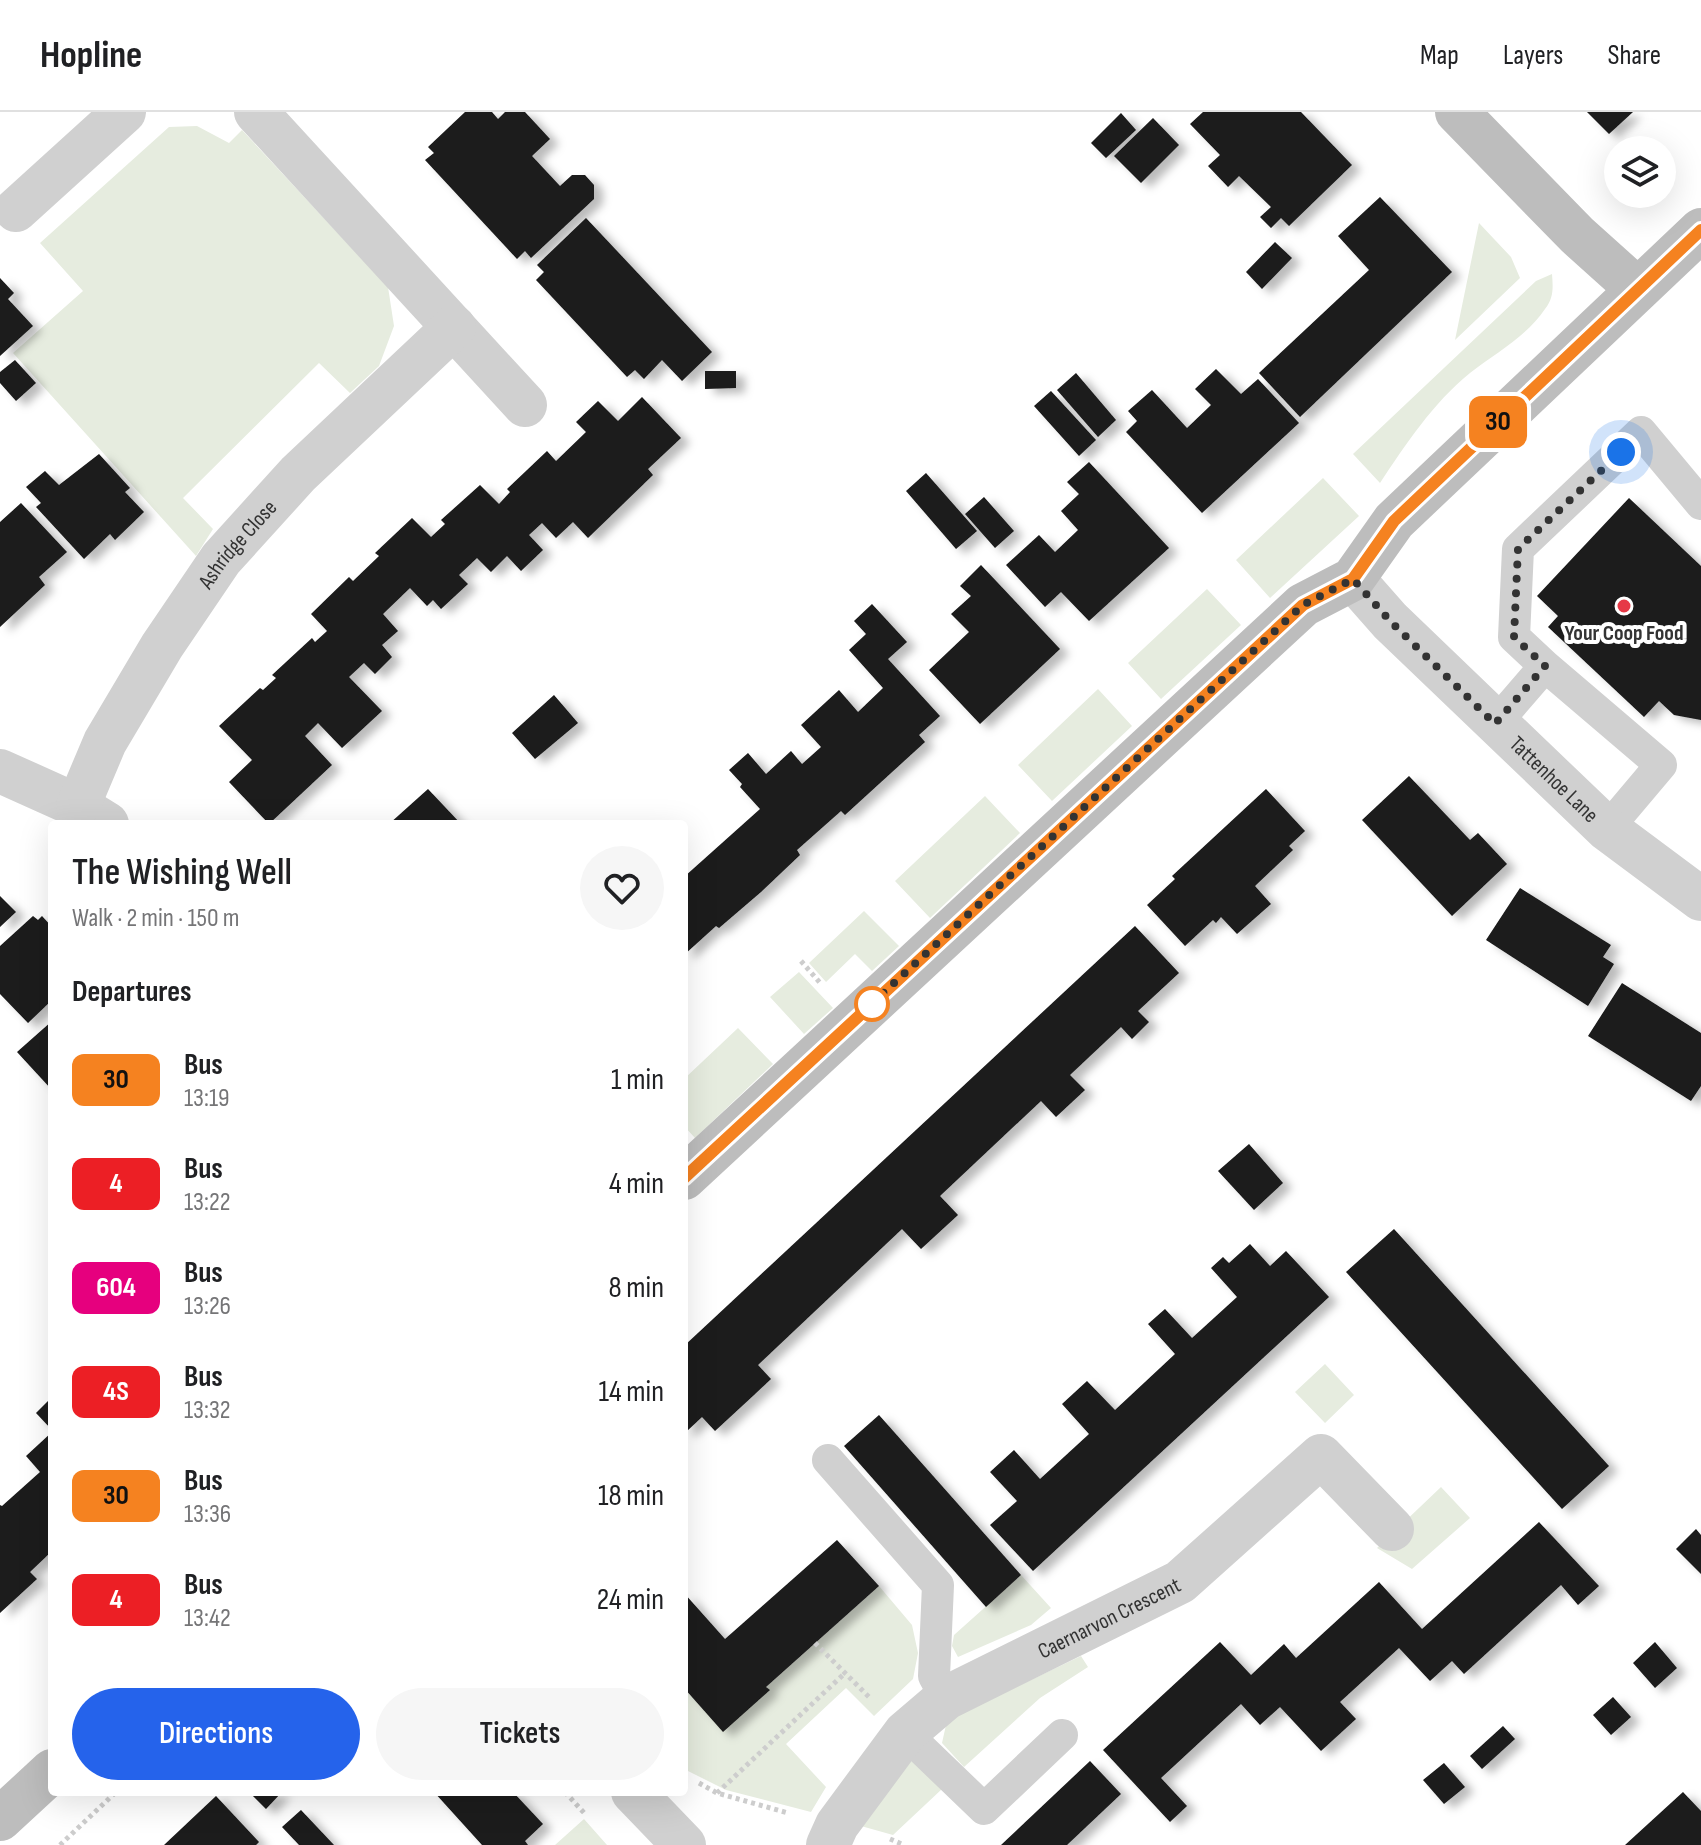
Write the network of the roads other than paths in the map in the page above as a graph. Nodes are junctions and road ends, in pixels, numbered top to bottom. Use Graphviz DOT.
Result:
graph roads {
  1 [pos="124,112"];
  2 [pos="256,112"];
  3 [pos="1457,112"];
  4 [pos="16,210"];
  5 [pos="1701,230"];
  6 [pos="1637,289"];
  7 [pos="454,327"];
  8 [pos="525,405"];
  9 [pos="1701,504"];
  10 [pos="1353,579"];
  11 [pos="1545,666"];
  12 [pos="1495,724"];
  13 [pos="0,771"];
  14 [pos="92,815"];
  15 [pos="1607,829"];
  16 [pos="1701,899"];
  17 [pos="688,1174"];
  18 [pos="828,1460"];
  19 [pos="1392,1529"];
  20 [pos="946,1698"];
  21 [pos="905,1733"];
  22 [pos="1062,1735"];
  23 [pos="48,1775"];
  24 [pos="637,1796"];
  25 [pos="0,1819"];
  26 [pos="684,1845"];
  27 [pos="828,1845"];
  1 -- 4 [label="street"];
  2 -- 7 [label="street"];
  3 -- 6 [label="street"];
  5 -- 6 [label="street"];
  6 -- 10 [label="street"];
  7 -- 8 [label="street"];
  7 -- 14 [label="street, Ashridge Close"];
  9 -- 11 [label="lane"];
  10 -- 12 [label="street, Tattenhoe Lane"];
  10 -- 17 [label="street"];
  11 -- 12 [label="lane"];
  11 -- 15 [label="lane"];
  12 -- 15 [label="street, Tattenhoe Lane"];
  13 -- 14 [label="street"];
  15 -- 16 [label="street, Tattenhoe Lane"];
  18 -- 20 [label="lane"];
  19 -- 20 [label="street, Caernarvon Crescent"];
  20 -- 21 [label="street, Caernarvon Crescent"];
  21 -- 22 [label="lane"];
  21 -- 27 [label="street, Caernarvon Crescent"];
  23 -- 25 [label="street"];
  24 -- 26 [label="street"];
}
